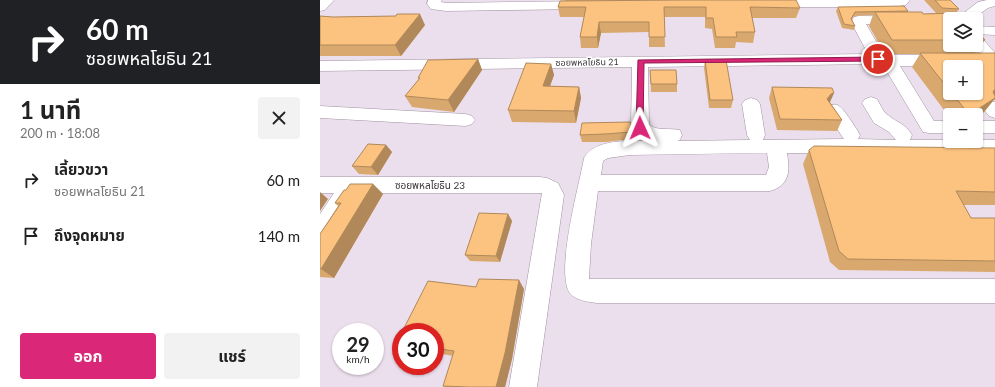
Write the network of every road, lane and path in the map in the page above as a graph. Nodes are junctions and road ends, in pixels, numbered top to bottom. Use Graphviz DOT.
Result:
graph roads {
  1 [pos="327,0"];
  2 [pos="435,0"];
  3 [pos="903,0"];
  4 [pos="995,2"];
  5 [pos="761,4"];
  6 [pos="602,5"];
  7 [pos="320,7"];
  8 [pos="973,12"];
  9 [pos="943,21"];
  10 [pos="995,31"];
  11 [pos="983,40"];
  12 [pos="983,43"];
  13 [pos="883,60"];
  14 [pos="640,61"];
  15 [pos="983,61"];
  16 [pos="943,63"];
  17 [pos="320,66"];
  18 [pos="871,103"];
  19 [pos="751,104"];
  20 [pos="833,110"];
  21 [pos="320,112"];
  22 [pos="466,120"];
  23 [pos="943,127"];
  24 [pos="983,127"];
  25 [pos="995,128"];
  26 [pos="756,135"];
  27 [pos="851,135"];
  28 [pos="903,135"];
  29 [pos="943,135"];
  30 [pos="983,135"];
  31 [pos="995,136"];
  32 [pos="776,146"];
  33 [pos="995,148"];
  34 [pos="590,183"];
  35 [pos="320,185"];
  36 [pos="351,185"];
  37 [pos="320,233"];
  38 [pos="995,291"];
  39 [pos="523,387"];
  1 -- 7 [label="street"];
  2 -- 6 [label="street"];
  3 -- 5 [label="street"];
  4 -- 8 [label="street"];
  9 -- 13 [label="street"];
  10 -- 11 [label="street"];
  12 -- 15 [label="street, ซอยพหลโยธิน 21"];
  13 -- 14 [label="street, ซอยพหลโยธิน 21"];
  13 -- 16 [label="street, ซอยพหลโยธิน 21"];
  13 -- 23 [label="street"];
  14 -- 17 [label="street, ซอยพหลโยธิน 21"];
  14 -- 26 [label="street"];
  18 -- 28 [label="street"];
  19 -- 26 [label="street"];
  20 -- 27 [label="street"];
  21 -- 22 [label="street"];
  24 -- 25 [label="street"];
  26 -- 27 [label="street"];
  27 -- 28 [label="street"];
  28 -- 29 [label="street"];
  30 -- 31 [label="street"];
  32 -- 33 [label="street"];
  32 -- 34 [label="street"];
  32 -- 34 [label="street"];
  34 -- 38 [label="street"];
  35 -- 36 [label="street, ซอยพหลโยธิน 23"];
  36 -- 37 [label="street"];
  36 -- 39 [label="street, ซอยพหลโยธิน 23"];
}
